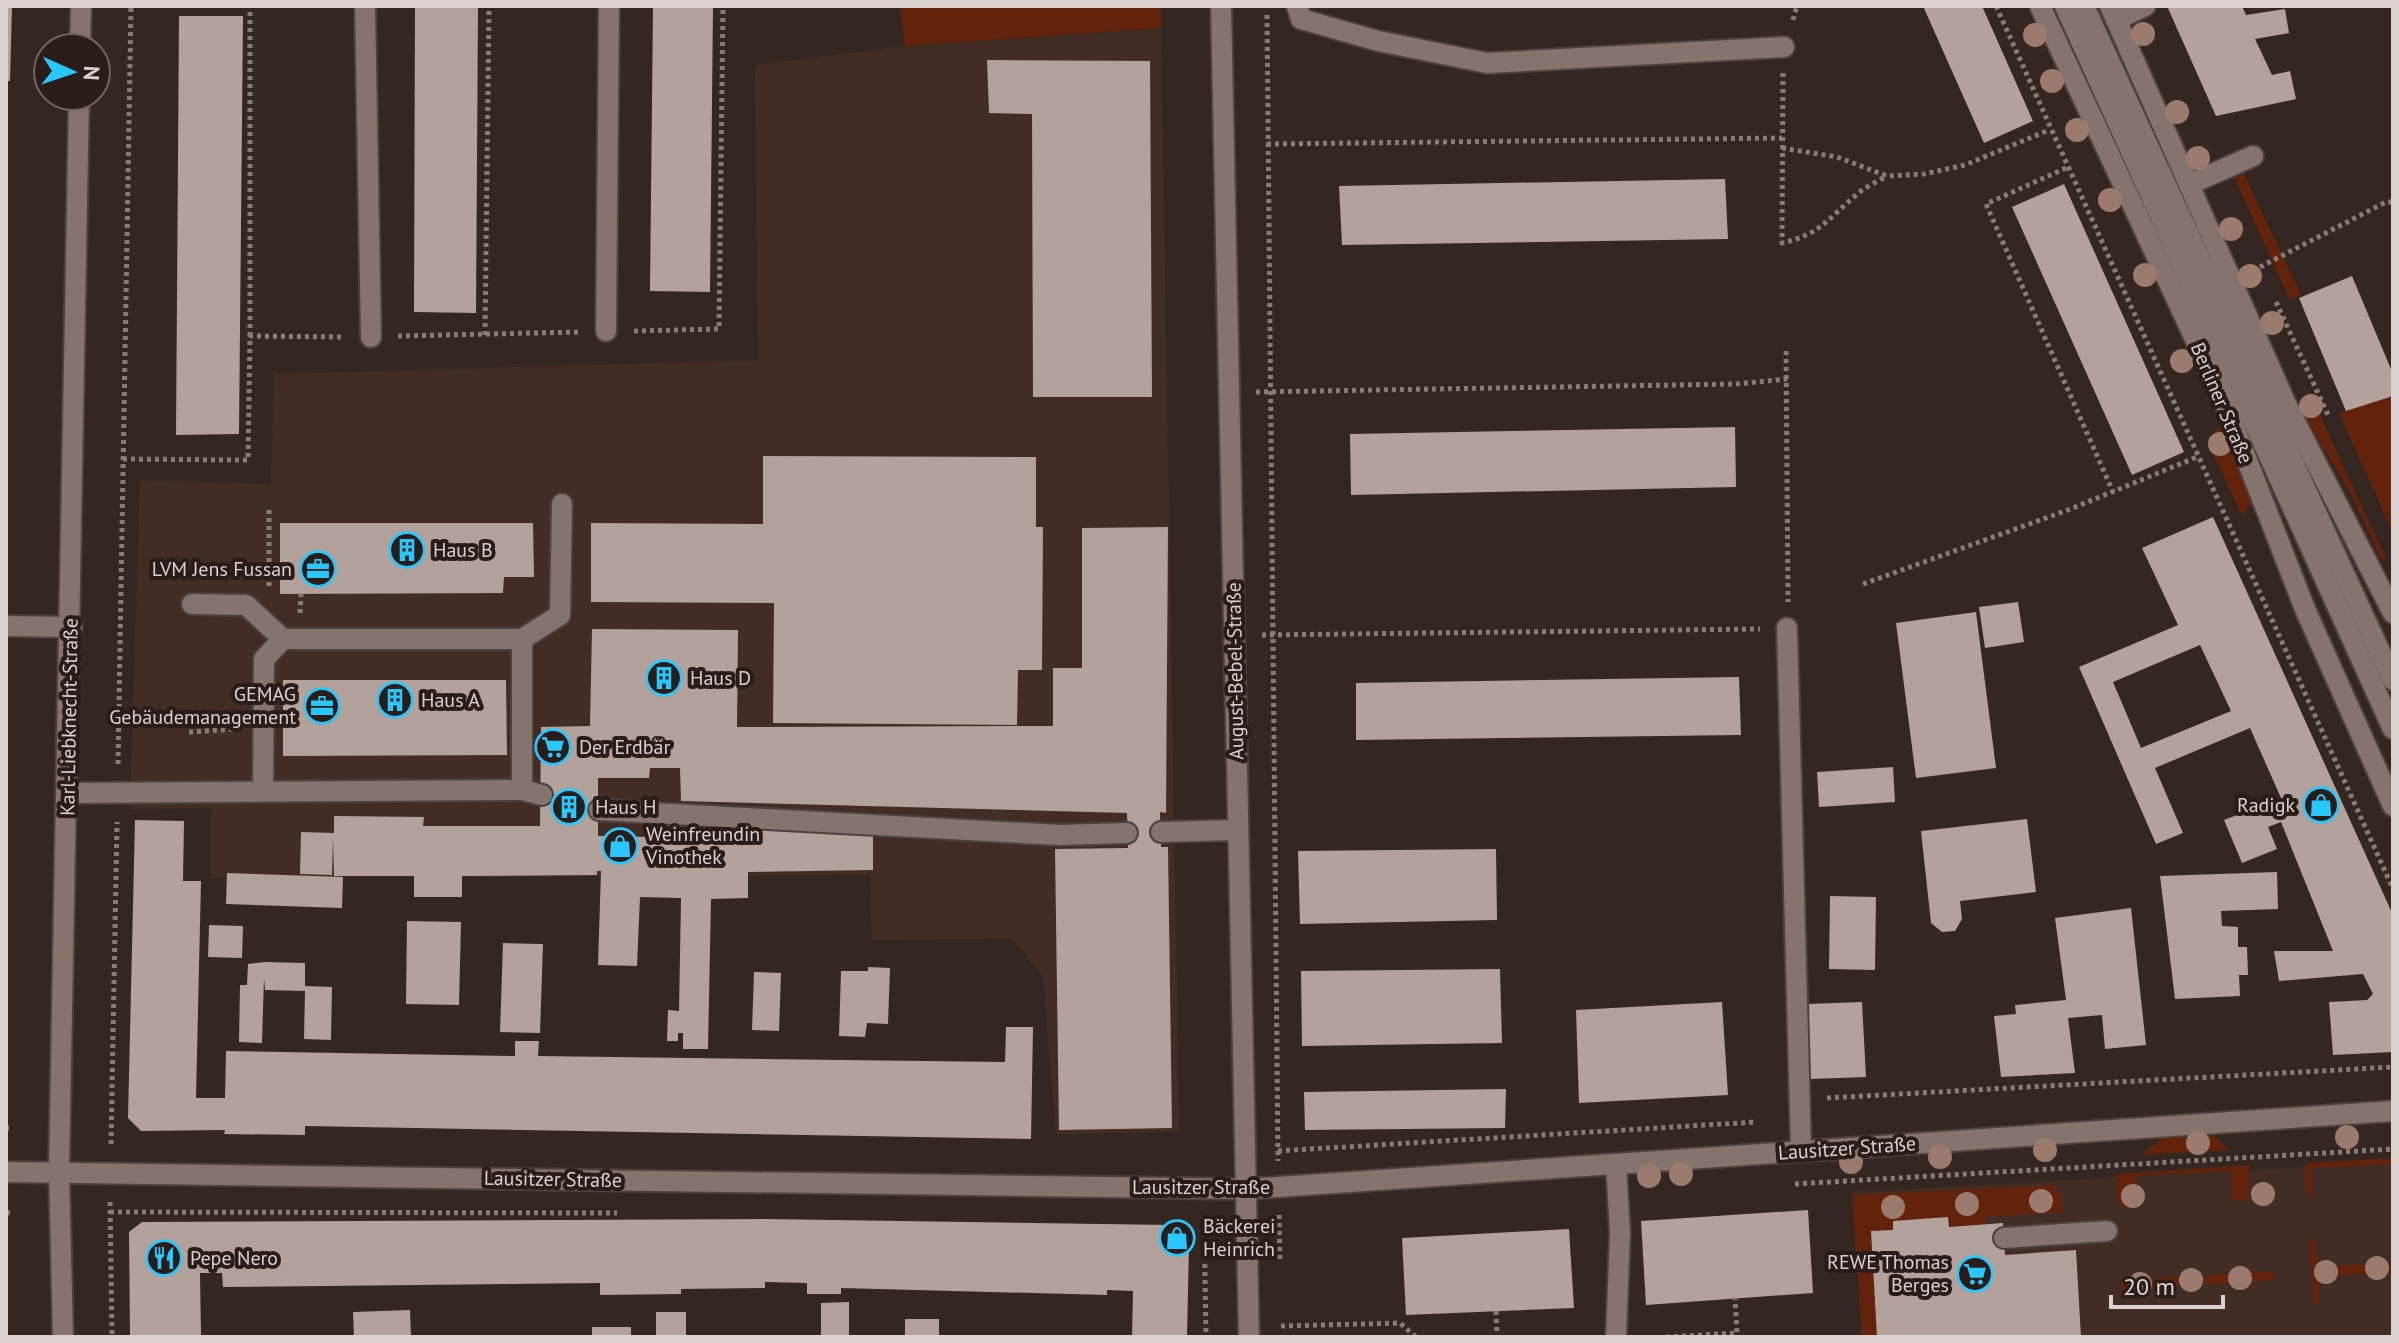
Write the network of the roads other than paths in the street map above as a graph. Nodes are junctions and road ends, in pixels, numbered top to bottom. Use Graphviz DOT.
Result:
graph roads {
  1 [pos="81,6"];
  2 [pos="365,6"];
  3 [pos="609,6"];
  4 [pos="1221,6"];
  5 [pos="1297,6"];
  6 [pos="2040,6"];
  7 [pos="2065,6"];
  8 [pos="2084,6"];
  9 [pos="2145,6"];
  10 [pos="2113,13"];
  11 [pos="80,32"];
  12 [pos="1784,47"];
  13 [pos="79,112"];
  14 [pos="2253,156"];
  15 [pos="2190,184"];
  16 [pos="606,331"];
  17 [pos="371,337"];
  18 [pos="562,504"];
  19 [pos="192,604"];
  20 [pos="2393,613"];
  21 [pos="6,626"];
  22 [pos="72,627"];
  23 [pos="1787,628"];
  24 [pos="276,632"];
  25 [pos="522,639"];
  26 [pos="2393,680"];
  27 [pos="2393,729"];
  28 [pos="263,791"];
  29 [pos="68,793"];
  30 [pos="2393,806"];
  31 [pos="599,810"];
  32 [pos="1238,830"];
  33 [pos="1161,832"];
  34 [pos="1127,833"];
  35 [pos="2393,1111"];
  36 [pos="1801,1151"];
  37 [pos="1616,1164"];
  38 [pos="59,1171"];
  39 [pos="6,1172"];
  40 [pos="1247,1189"];
  41 [pos="2107,1231"];
  42 [pos="2004,1238"];
  43 [pos="63,1337"];
  44 [pos="1249,1337"];
  45 [pos="1616,1337"];
  1 -- 11 [label="street"];
  2 -- 17 [label="street"];
  3 -- 16 [label="street"];
  4 -- 32 [label="street, August-Bebel-Straße"];
  5 -- 12 [label="street"];
  6 -- 30 [label="street, Berliner Straße"];
  7 -- 27 [label="street"];
  8 -- 26 [label="street"];
  9 -- 10 [label="street"];
  10 -- 15 [label="street"];
  13 -- 22 [label="street, Karl-Liebknecht-Straße"];
  14 -- 15 [label="street"];
  15 -- 20 [label="street"];
  18 -- 25 [label="street"];
  19 -- 24 [label="street"];
  21 -- 22 [label="street"];
  22 -- 29 [label="street, Karl-Liebknecht-Straße"];
  23 -- 36 [label="street"];
  24 -- 25 [label="street"];
  24 -- 28 [label="street"];
  25 -- 28 [label="street"];
  28 -- 29 [label="street"];
  29 -- 38 [label="street, Karl-Liebknecht-Straße"];
  31 -- 34 [label="street"];
  32 -- 33 [label="street"];
  32 -- 40 [label="street, August-Bebel-Straße"];
  35 -- 36 [label="street, Lausitzer Straße"];
  36 -- 37 [label="street, Lausitzer Straße"];
  37 -- 40 [label="street, Lausitzer Straße"];
  37 -- 45 [label="street"];
  38 -- 39 [label="street, Lausitzer Straße"];
  38 -- 40 [label="street, Lausitzer Straße"];
  38 -- 43 [label="street, Karl-Liebknecht-Straße"];
  40 -- 44 [label="street, August-Bebel-Straße"];
  41 -- 42 [label="street"];
}
